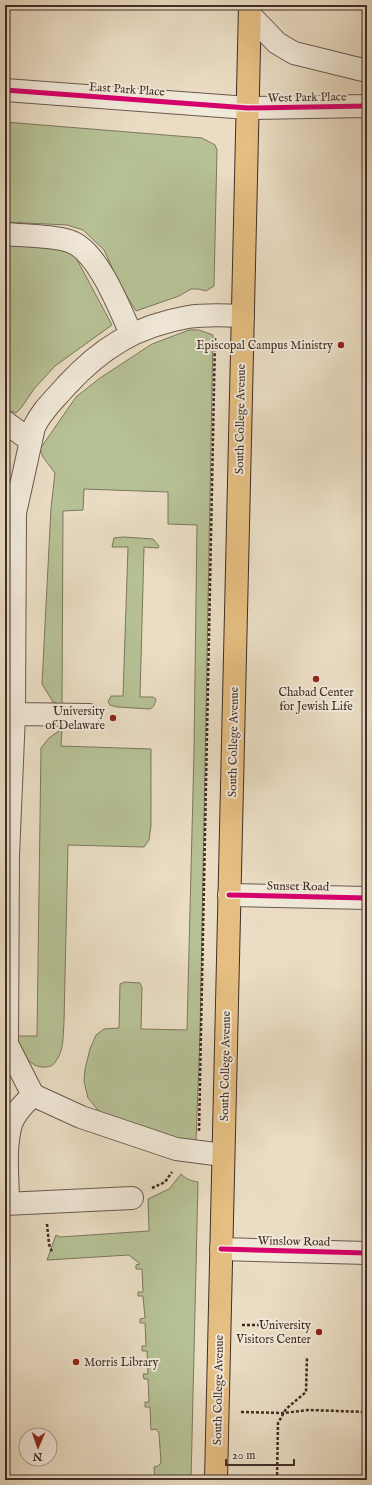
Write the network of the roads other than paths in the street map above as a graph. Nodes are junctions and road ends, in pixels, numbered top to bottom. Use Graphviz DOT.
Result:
graph roads {
  1 [pos="250,10"];
  2 [pos="367,71"];
  3 [pos="5,90"];
  4 [pos="367,106"];
  5 [pos="248,108"];
  6 [pos="5,234"];
  7 [pos="243,316"];
  8 [pos="131,334"];
  9 [pos="5,422"];
  10 [pos="31,441"];
  11 [pos="14,714"];
  12 [pos="89,715"];
  13 [pos="229,895"];
  14 [pos="367,898"];
  15 [pos="33,1094"];
  16 [pos="223,1155"];
  17 [pos="132,1198"];
  18 [pos="7,1204"];
  19 [pos="221,1249"];
  20 [pos="367,1253"];
  21 [pos="216,1480"];
  1 -- 2 [label="street"];
  1 -- 5 [label="main road, South College Avenue"];
  3 -- 5 [label="street, East Park Place"];
  4 -- 5 [label="street, West Park Place"];
  5 -- 7 [label="main road, South College Avenue"];
  6 -- 8 [label="street"];
  7 -- 8 [label="street"];
  7 -- 13 [label="main road, South College Avenue"];
  8 -- 10 [label="street"];
  9 -- 10 [label="street"];
  10 -- 11 [label="street"];
  11 -- 12 [label="street"];
  11 -- 15 [label="street"];
  13 -- 14 [label="street, Sunset Road"];
  13 -- 16 [label="main road, South College Avenue"];
  15 -- 16 [label="street"];
  15 -- 18 [label="street"];
  16 -- 19 [label="main road, South College Avenue"];
  17 -- 18 [label="street"];
  19 -- 20 [label="street, Winslow Road"];
  19 -- 21 [label="main road, South College Avenue"];
}
